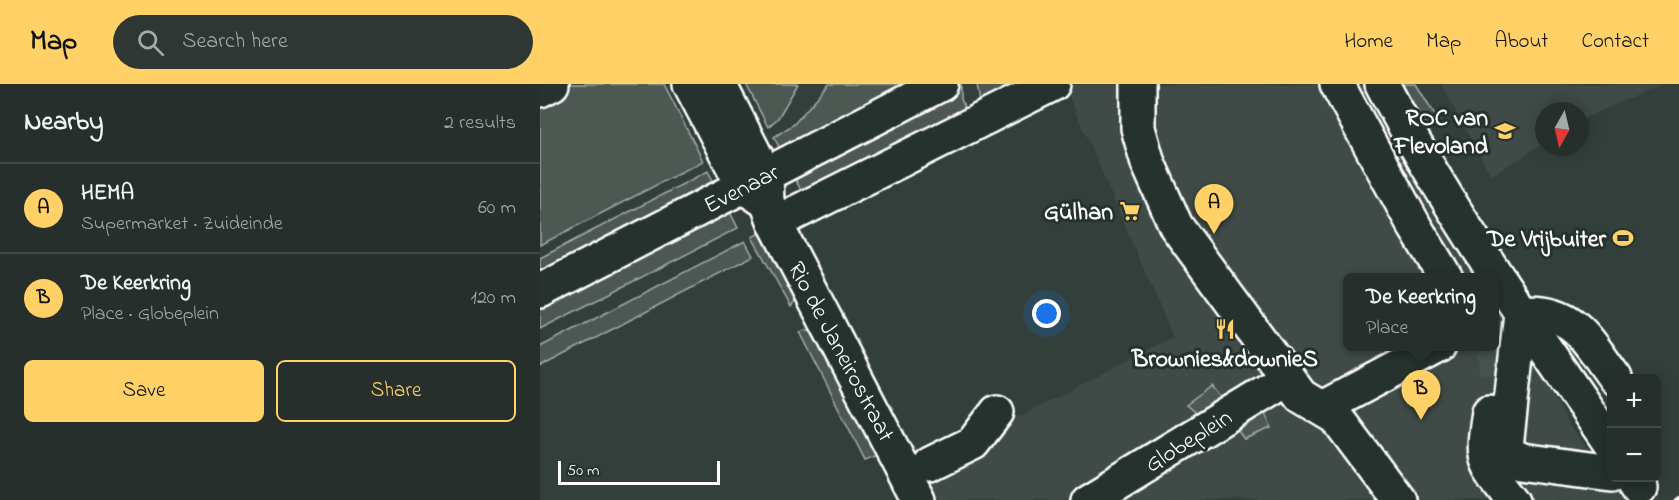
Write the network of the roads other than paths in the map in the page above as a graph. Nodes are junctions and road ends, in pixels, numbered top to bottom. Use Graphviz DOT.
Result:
graph roads {
  1 [pos="552,84"];
  2 [pos="690,84"];
  3 [pos="719,84"];
  4 [pos="941,84"];
  5 [pos="1053,84"];
  6 [pos="1137,84"];
  7 [pos="1337,84"];
  8 [pos="1382,84"];
  9 [pos="540,90"];
  10 [pos="763,197"];
  11 [pos="1443,273"];
  12 [pos="1495,273"];
  13 [pos="1499,279"];
  14 [pos="540,291"];
  15 [pos="1521,314"];
  16 [pos="1431,351"];
  17 [pos="1612,374"];
  18 [pos="1288,378"];
  19 [pos="1493,388"];
  20 [pos="997,412"];
  21 [pos="1329,413"];
  22 [pos="1607,440"];
  23 [pos="930,465"];
  24 [pos="1607,475"];
  25 [pos="919,500"];
  26 [pos="1088,500"];
  27 [pos="1398,500"];
  28 [pos="1514,500"];
  1 -- 9 [label="street"];
  2 -- 10 [label="street"];
  3 -- 10 [label="street"];
  4 -- 10 [label="street, Evenaar"];
  5 -- 10 [label="street"];
  6 -- 18 [label="street"];
  7 -- 11 [label="street"];
  8 -- 12 [label="street"];
  10 -- 14 [label="street, Evenaar"];
  10 -- 25 [label="street, Rio de Janeirostraat"];
  13 -- 15 [label="street"];
  15 -- 17 [label="street"];
  15 -- 22 [label="street"];
  15 -- 24 [label="street"];
  16 -- 21 [label="street"];
  18 -- 21 [label="street"];
  18 -- 26 [label="street, Globeplein"];
  19 -- 28 [label="street"];
  20 -- 23 [label="street"];
  21 -- 27 [label="street"];
}
